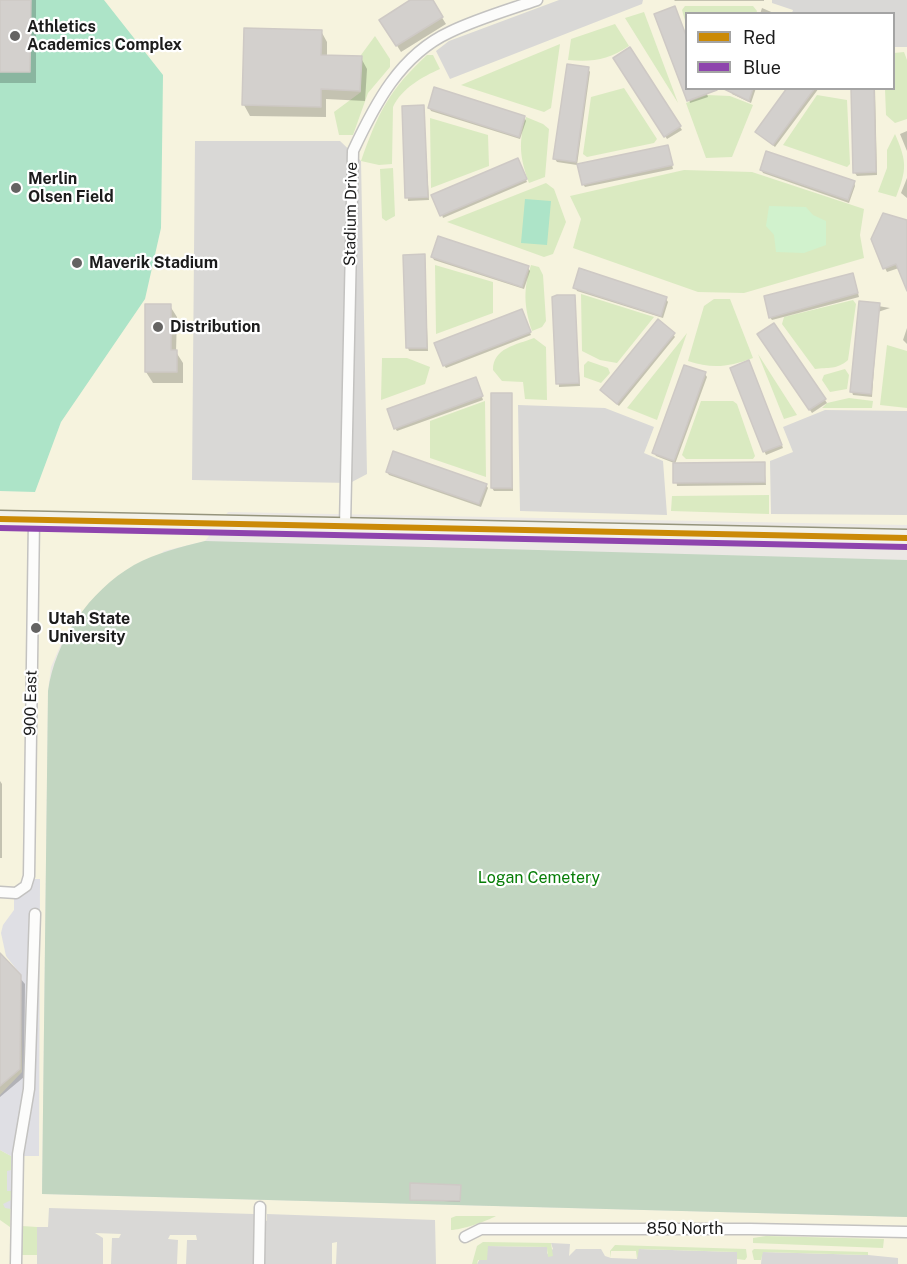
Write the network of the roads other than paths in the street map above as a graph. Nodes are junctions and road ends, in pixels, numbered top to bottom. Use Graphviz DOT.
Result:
graph roads {
  1 [pos="537,0"];
  2 [pos="0,519"];
  3 [pos="34,520"];
  4 [pos="345,526"];
  5 [pos="907,538"];
  6 [pos="0,892"];
  7 [pos="35,914"];
  8 [pos="260,1207"];
  9 [pos="907,1232"];
  10 [pos="465,1237"];
  11 [pos="16,1264"];
  12 [pos="259,1264"];
  1 -- 4 [label="street, Stadium Drive"];
  2 -- 3 [label="street"];
  3 -- 4 [label="street"];
  3 -- 6 [label="street, 900 East"];
  4 -- 5 [label="street"];
  7 -- 11 [label="street"];
  8 -- 12 [label="street"];
  9 -- 10 [label="street, 850 North"];
}
